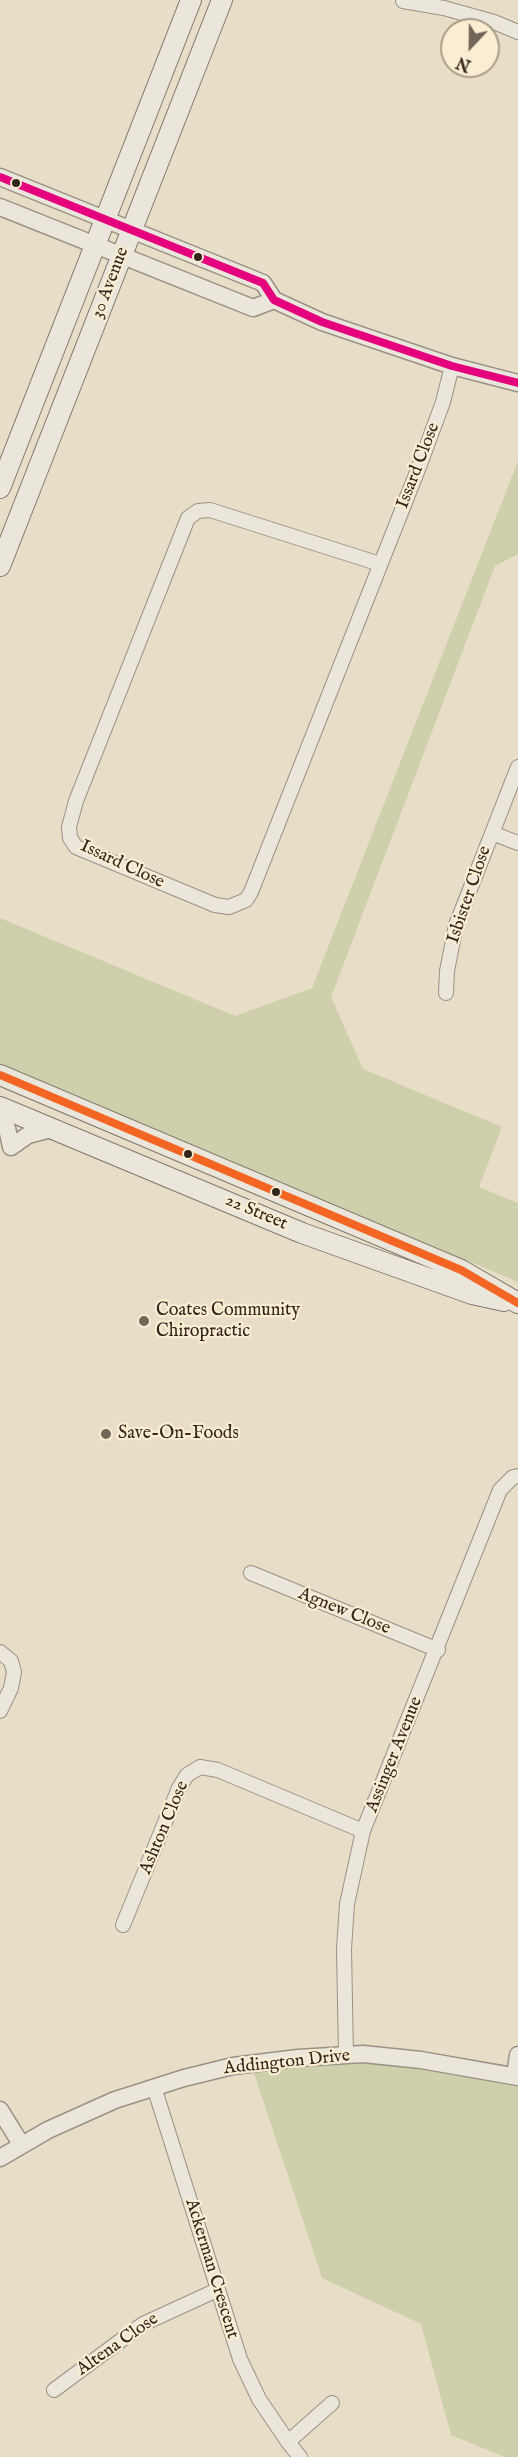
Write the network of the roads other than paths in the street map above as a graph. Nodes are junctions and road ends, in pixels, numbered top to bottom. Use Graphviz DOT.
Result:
graph roads {
  1 [pos="191,0"];
  2 [pos="222,0"];
  3 [pos="403,1"];
  4 [pos="518,32"];
  5 [pos="0,177"];
  6 [pos="0,207"];
  7 [pos="105,219"];
  8 [pos="132,230"];
  9 [pos="95,245"];
  10 [pos="122,256"];
  11 [pos="274,300"];
  12 [pos="452,366"];
  13 [pos="518,384"];
  14 [pos="0,488"];
  15 [pos="380,564"];
  16 [pos="0,566"];
  17 [pos="518,767"];
  18 [pos="492,833"];
  19 [pos="518,843"];
  20 [pos="446,993"];
  21 [pos="0,1075"];
  22 [pos="0,1107"];
  23 [pos="0,1113"];
  24 [pos="51,1128"];
  25 [pos="518,1303"];
  26 [pos="518,1476"];
  27 [pos="251,1574"];
  28 [pos="438,1650"];
  29 [pos="0,1652"];
  30 [pos="0,1711"];
  31 [pos="363,1831"];
  32 [pos="123,1925"];
  33 [pos="346,2055"];
  34 [pos="518,2055"];
  35 [pos="516,2076"];
  36 [pos="154,2087"];
  37 [pos="0,2110"];
  38 [pos="21,2145"];
  39 [pos="0,2158"];
  40 [pos="217,2290"];
  41 [pos="54,2390"];
  42 [pos="332,2403"];
  43 [pos="288,2442"];
  44 [pos="300,2457"];
  1 -- 7 [label="main road, 30 Avenue"];
  2 -- 8 [label="main road, 30 Avenue"];
  3 -- 4 [label="street"];
  5 -- 7 [label="street"];
  6 -- 9 [label="street"];
  7 -- 8 [label="street"];
  7 -- 9 [label="main road, 30 Avenue"];
  8 -- 10 [label="main road, 30 Avenue"];
  8 -- 11 [label="street"];
  9 -- 10 [label="street"];
  9 -- 14 [label="main road, 30 Avenue"];
  10 -- 11 [label="street"];
  10 -- 16 [label="main road, 30 Avenue"];
  11 -- 12 [label="street"];
  12 -- 13 [label="street"];
  12 -- 15 [label="street, Issard Close"];
  15 -- 15 [label="street, Issard Close"];
  17 -- 18 [label="street, Isbister Close"];
  18 -- 19 [label="street, Isbister Close"];
  18 -- 20 [label="street, Isbister Close"];
  21 -- 25 [label="main road, 22 Street"];
  22 -- 24 [label="main road, 22 Street"];
  23 -- 24 [label="street"];
  24 -- 25 [label="main road, 22 Street"];
  26 -- 28 [label="street, Assinger Avenue"];
  27 -- 28 [label="street, Agnew Close"];
  28 -- 31 [label="street, Assinger Avenue"];
  29 -- 30 [label="street"];
  31 -- 32 [label="street, Ashton Close"];
  31 -- 33 [label="street, Assinger Avenue"];
  33 -- 35 [label="street, Addington Drive"];
  33 -- 36 [label="street, Addington Drive"];
  34 -- 35 [label="street"];
  36 -- 38 [label="street, Addington Drive"];
  36 -- 40 [label="street, Ackerman Crescent"];
  37 -- 38 [label="street"];
  38 -- 39 [label="street, Addington Drive"];
  40 -- 41 [label="street, Altena Close"];
  40 -- 43 [label="street, Ackerman Crescent"];
  42 -- 43 [label="street"];
  43 -- 44 [label="street, Ackerman Crescent"];
}
